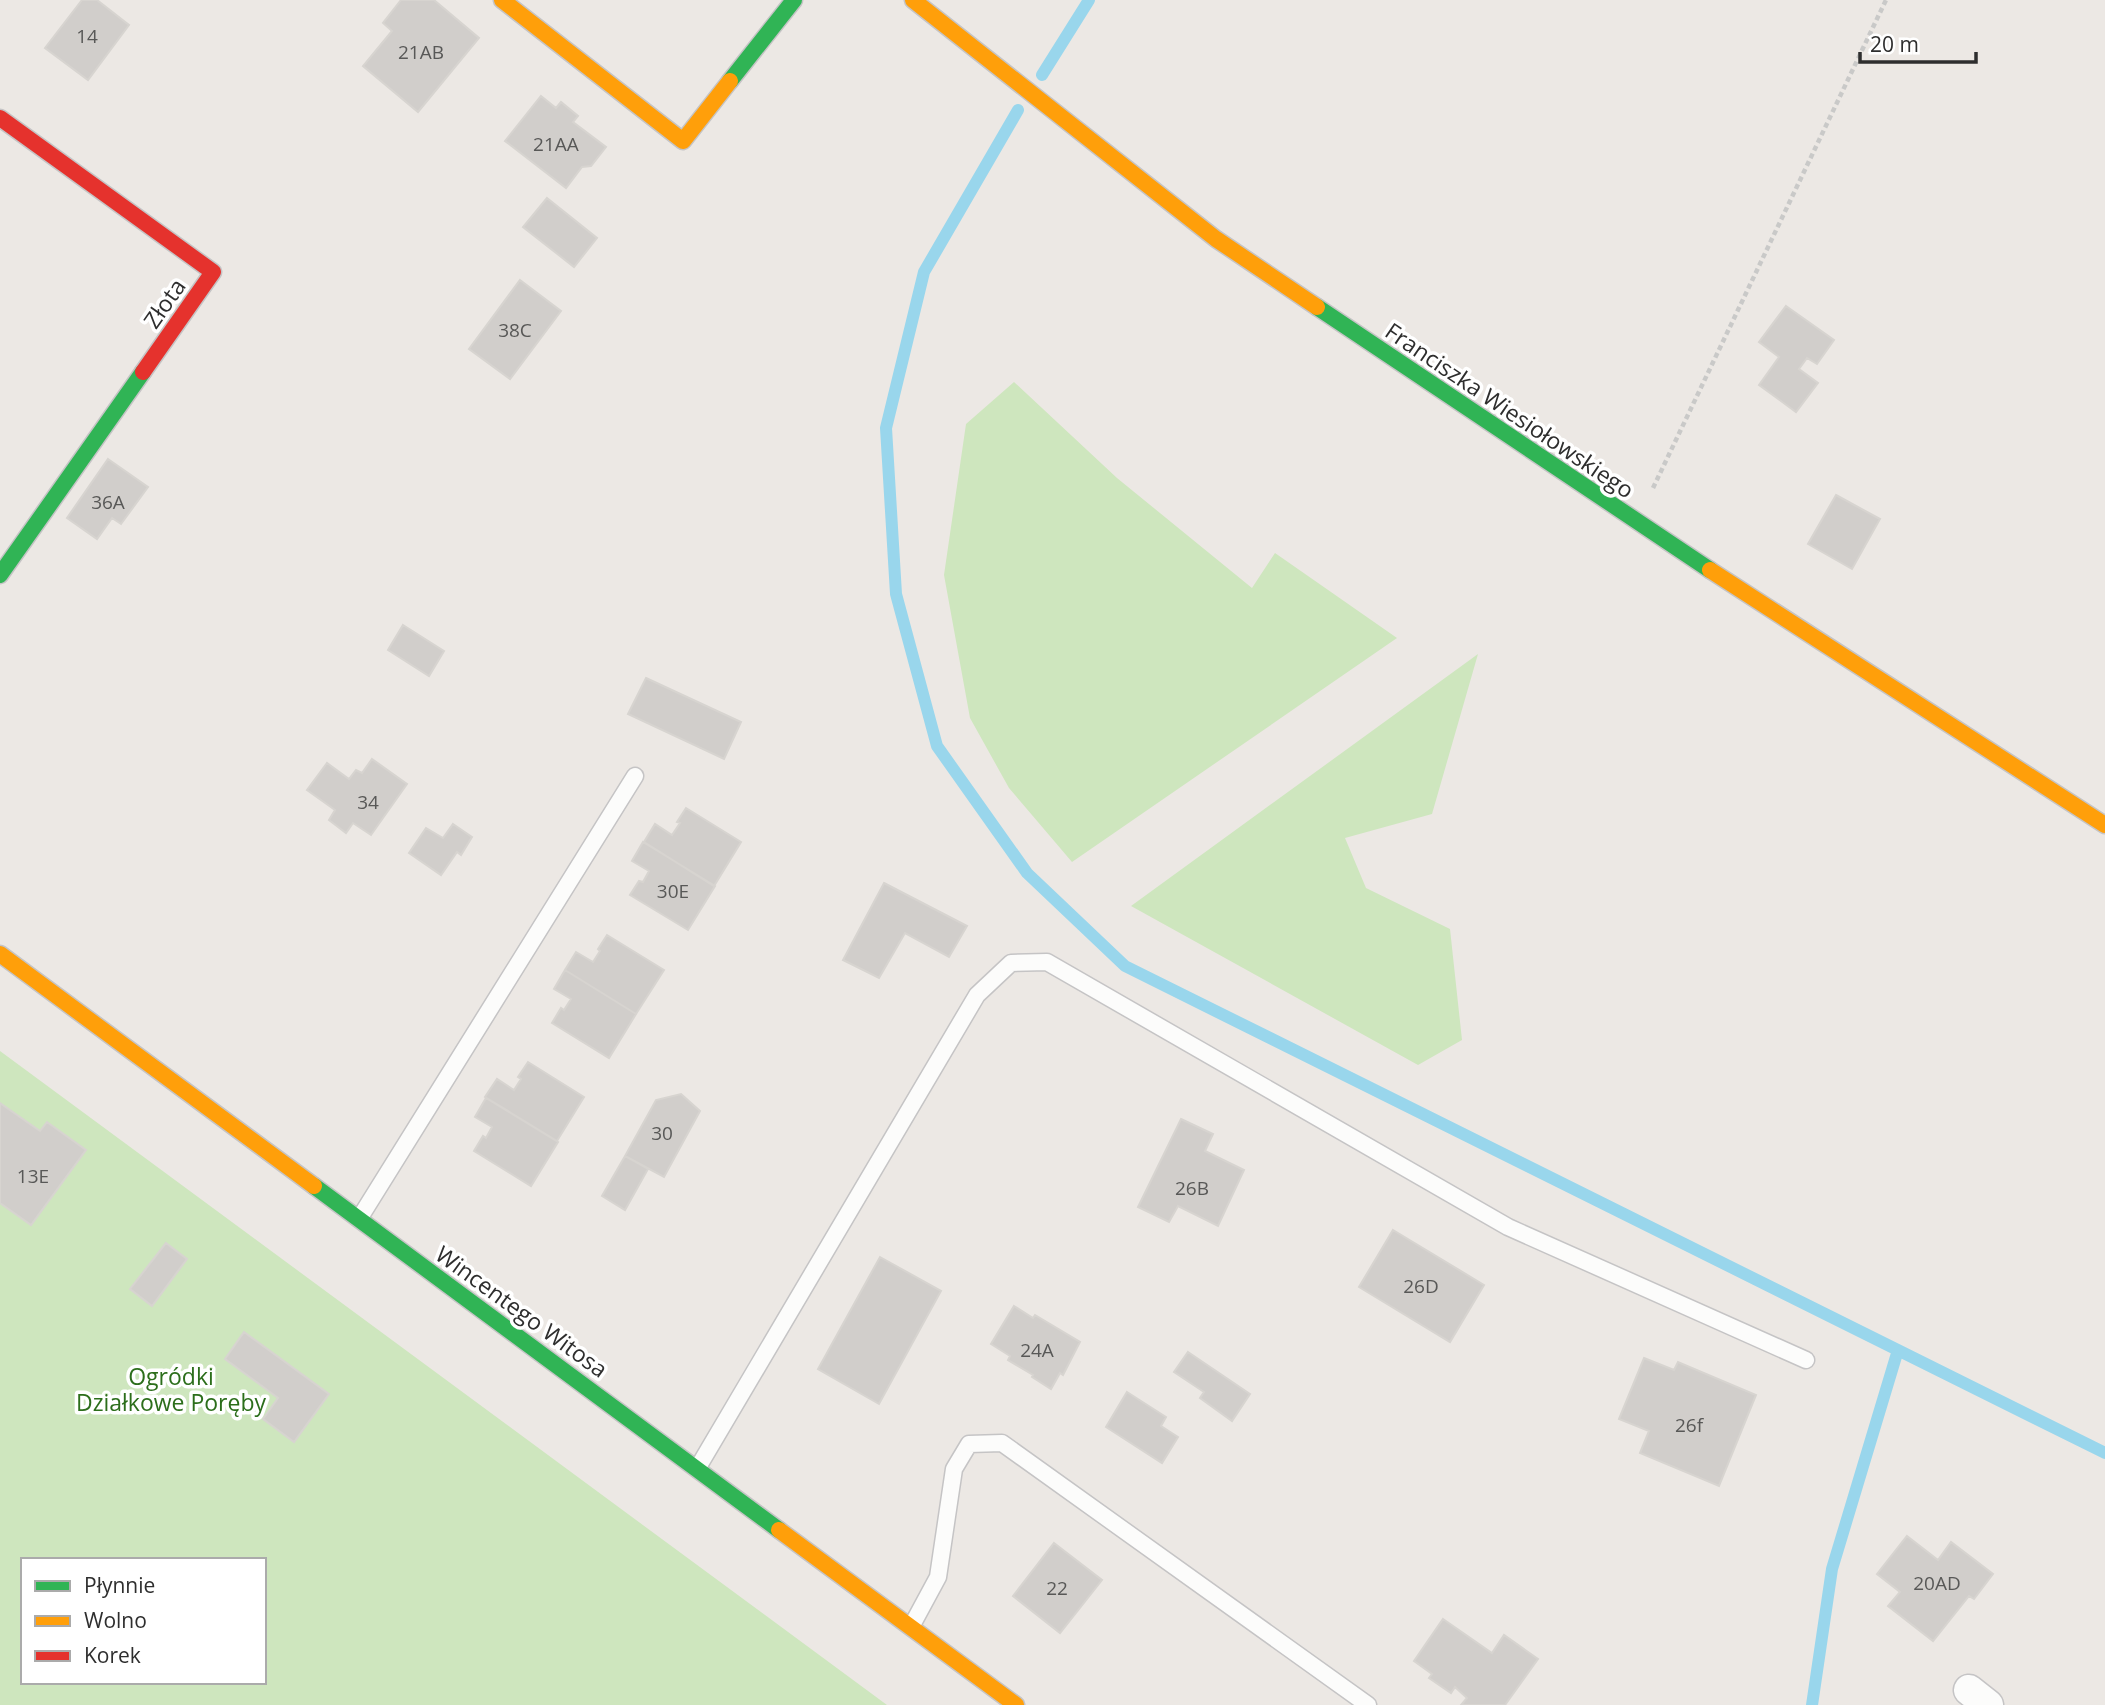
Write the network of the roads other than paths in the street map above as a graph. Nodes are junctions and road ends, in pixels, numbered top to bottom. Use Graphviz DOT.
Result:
graph roads {
  1 [pos="502,0"];
  2 [pos="794,0"];
  3 [pos="913,0"];
  4 [pos="0,118"];
  5 [pos="0,575"];
  6 [pos="635,776"];
  7 [pos="2105,825"];
  8 [pos="0,954"];
  9 [pos="359,1219"];
  10 [pos="1806,1360"];
  11 [pos="696,1469"];
  12 [pos="911,1627"];
  13 [pos="1016,1705"];
  14 [pos="1368,1705"];
  1 -- 2 [label="street"];
  3 -- 7 [label="street, Franciszka Wiesiołowskiego"];
  4 -- 5 [label="street, Złota"];
  6 -- 9 [label="lane"];
  8 -- 9 [label="street, Wincentego Witosa"];
  9 -- 11 [label="street, Wincentego Witosa"];
  10 -- 11 [label="lane"];
  11 -- 12 [label="street, Wincentego Witosa"];
  12 -- 13 [label="street, Wincentego Witosa"];
  12 -- 14 [label="lane"];
}
